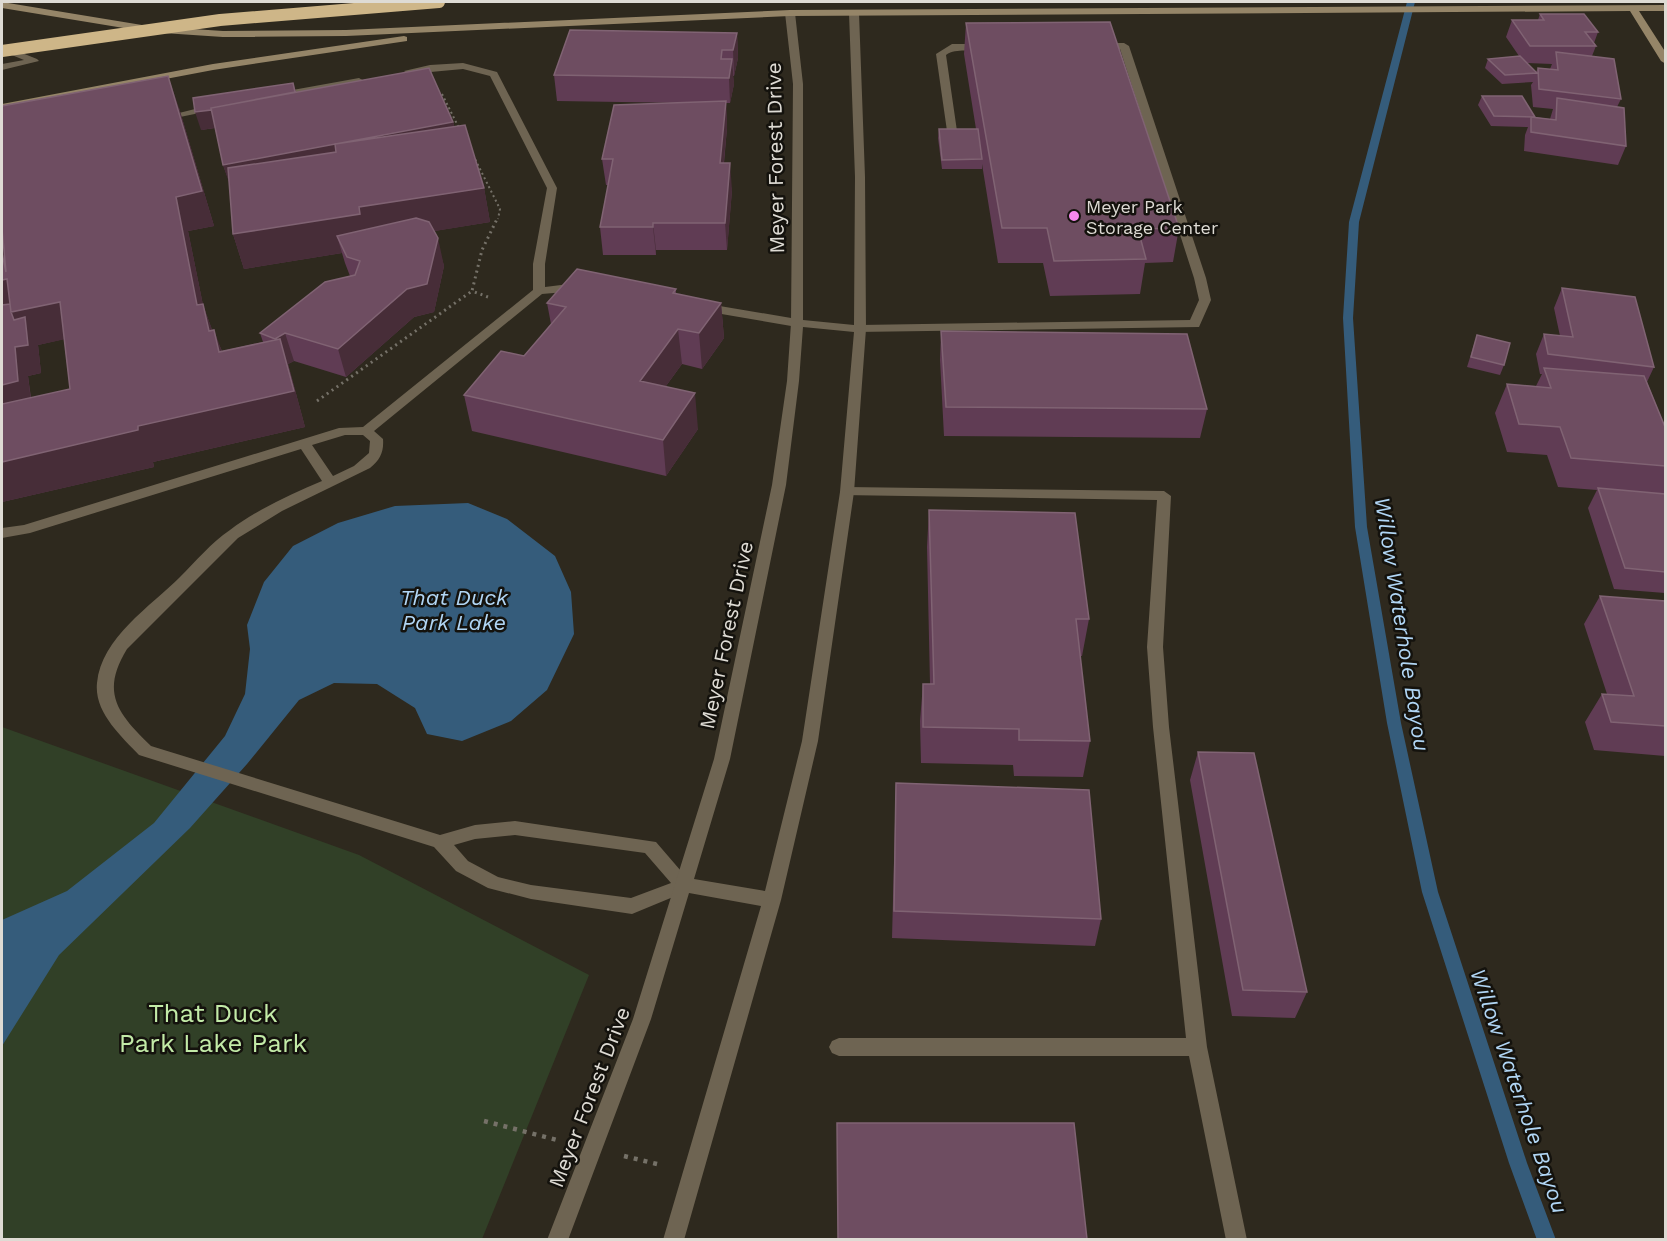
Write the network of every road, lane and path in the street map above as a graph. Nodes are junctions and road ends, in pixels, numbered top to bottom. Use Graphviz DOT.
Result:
graph roads {
  1 [pos="439,2"];
  2 [pos="2,4"];
  3 [pos="1633,8"];
  4 [pos="1665,8"];
  5 [pos="854,13"];
  6 [pos="790,14"];
  7 [pos="495,26"];
  8 [pos="1090,46"];
  9 [pos="998,47"];
  10 [pos="2,50"];
  11 [pos="1665,61"];
  12 [pos="2,67"];
  13 [pos="425,69"];
  14 [pos="402,73"];
  15 [pos="367,79"];
  16 [pos="263,98"];
  17 [pos="228,104"];
  18 [pos="2,107"];
  19 [pos="180,114"];
  20 [pos="462,133"];
  21 [pos="953,138"];
  22 [pos="472,153"];
  23 [pos="592,287"];
  24 [pos="472,291"];
  25 [pos="540,291"];
  26 [pos="686,303"];
  27 [pos="520,307"];
  28 [pos="797,323"];
  29 [pos="860,329"];
  30 [pos="317,401"];
  31 [pos="366,431"];
  32 [pos="304,443"];
  33 [pos="330,482"];
  34 [pos="847,492"];
  35 [pos="2,533"];
  36 [pos="440,842"];
  37 [pos="684,885"];
  38 [pos="772,900"];
  39 [pos="839,1047"];
  40 [pos="1197,1047"];
  41 [pos="557,1239"];
  42 [pos="673,1239"];
  43 [pos="1237,1239"];
  1 -- 10 [label="highway, bridge"];
  2 -- 7 [label="main road"];
  3 -- 4 [label="main road"];
  3 -- 5 [label="main road"];
  3 -- 11 [label="main road"];
  5 -- 6 [label="main road"];
  5 -- 29 [label="street"];
  6 -- 7 [label="main road"];
  6 -- 28 [label="street, Meyer Forest Drive"];
  7 -- 18 [label="main road"];
  8 -- 29 [label="street"];
  9 -- 21 [label="street"];
  10 -- 12 [label="street"];
  13 -- 14 [label="street"];
  13 -- 20 [label="path"];
  13 -- 25 [label="street"];
  15 -- 16 [label="street"];
  17 -- 19 [label="street"];
  22 -- 24 [label="path"];
  23 -- 25 [label="street"];
  24 -- 27 [label="path"];
  24 -- 30 [label="path"];
  25 -- 27 [label="street"];
  26 -- 28 [label="street"];
  27 -- 31 [label="street"];
  28 -- 29 [label="street"];
  28 -- 37 [label="street, Meyer Forest Drive"];
  29 -- 34 [label="street"];
  31 -- 32 [label="street"];
  31 -- 33 [label="street"];
  32 -- 33 [label="street"];
  32 -- 35 [label="street"];
  33 -- 36 [label="street"];
  34 -- 38 [label="street"];
  34 -- 40 [label="street"];
  36 -- 37 [label="street"];
  36 -- 37 [label="street"];
  37 -- 38 [label="street"];
  37 -- 41 [label="street, Meyer Forest Drive"];
  38 -- 42 [label="street"];
  39 -- 40 [label="street"];
  40 -- 43 [label="street"];
}
